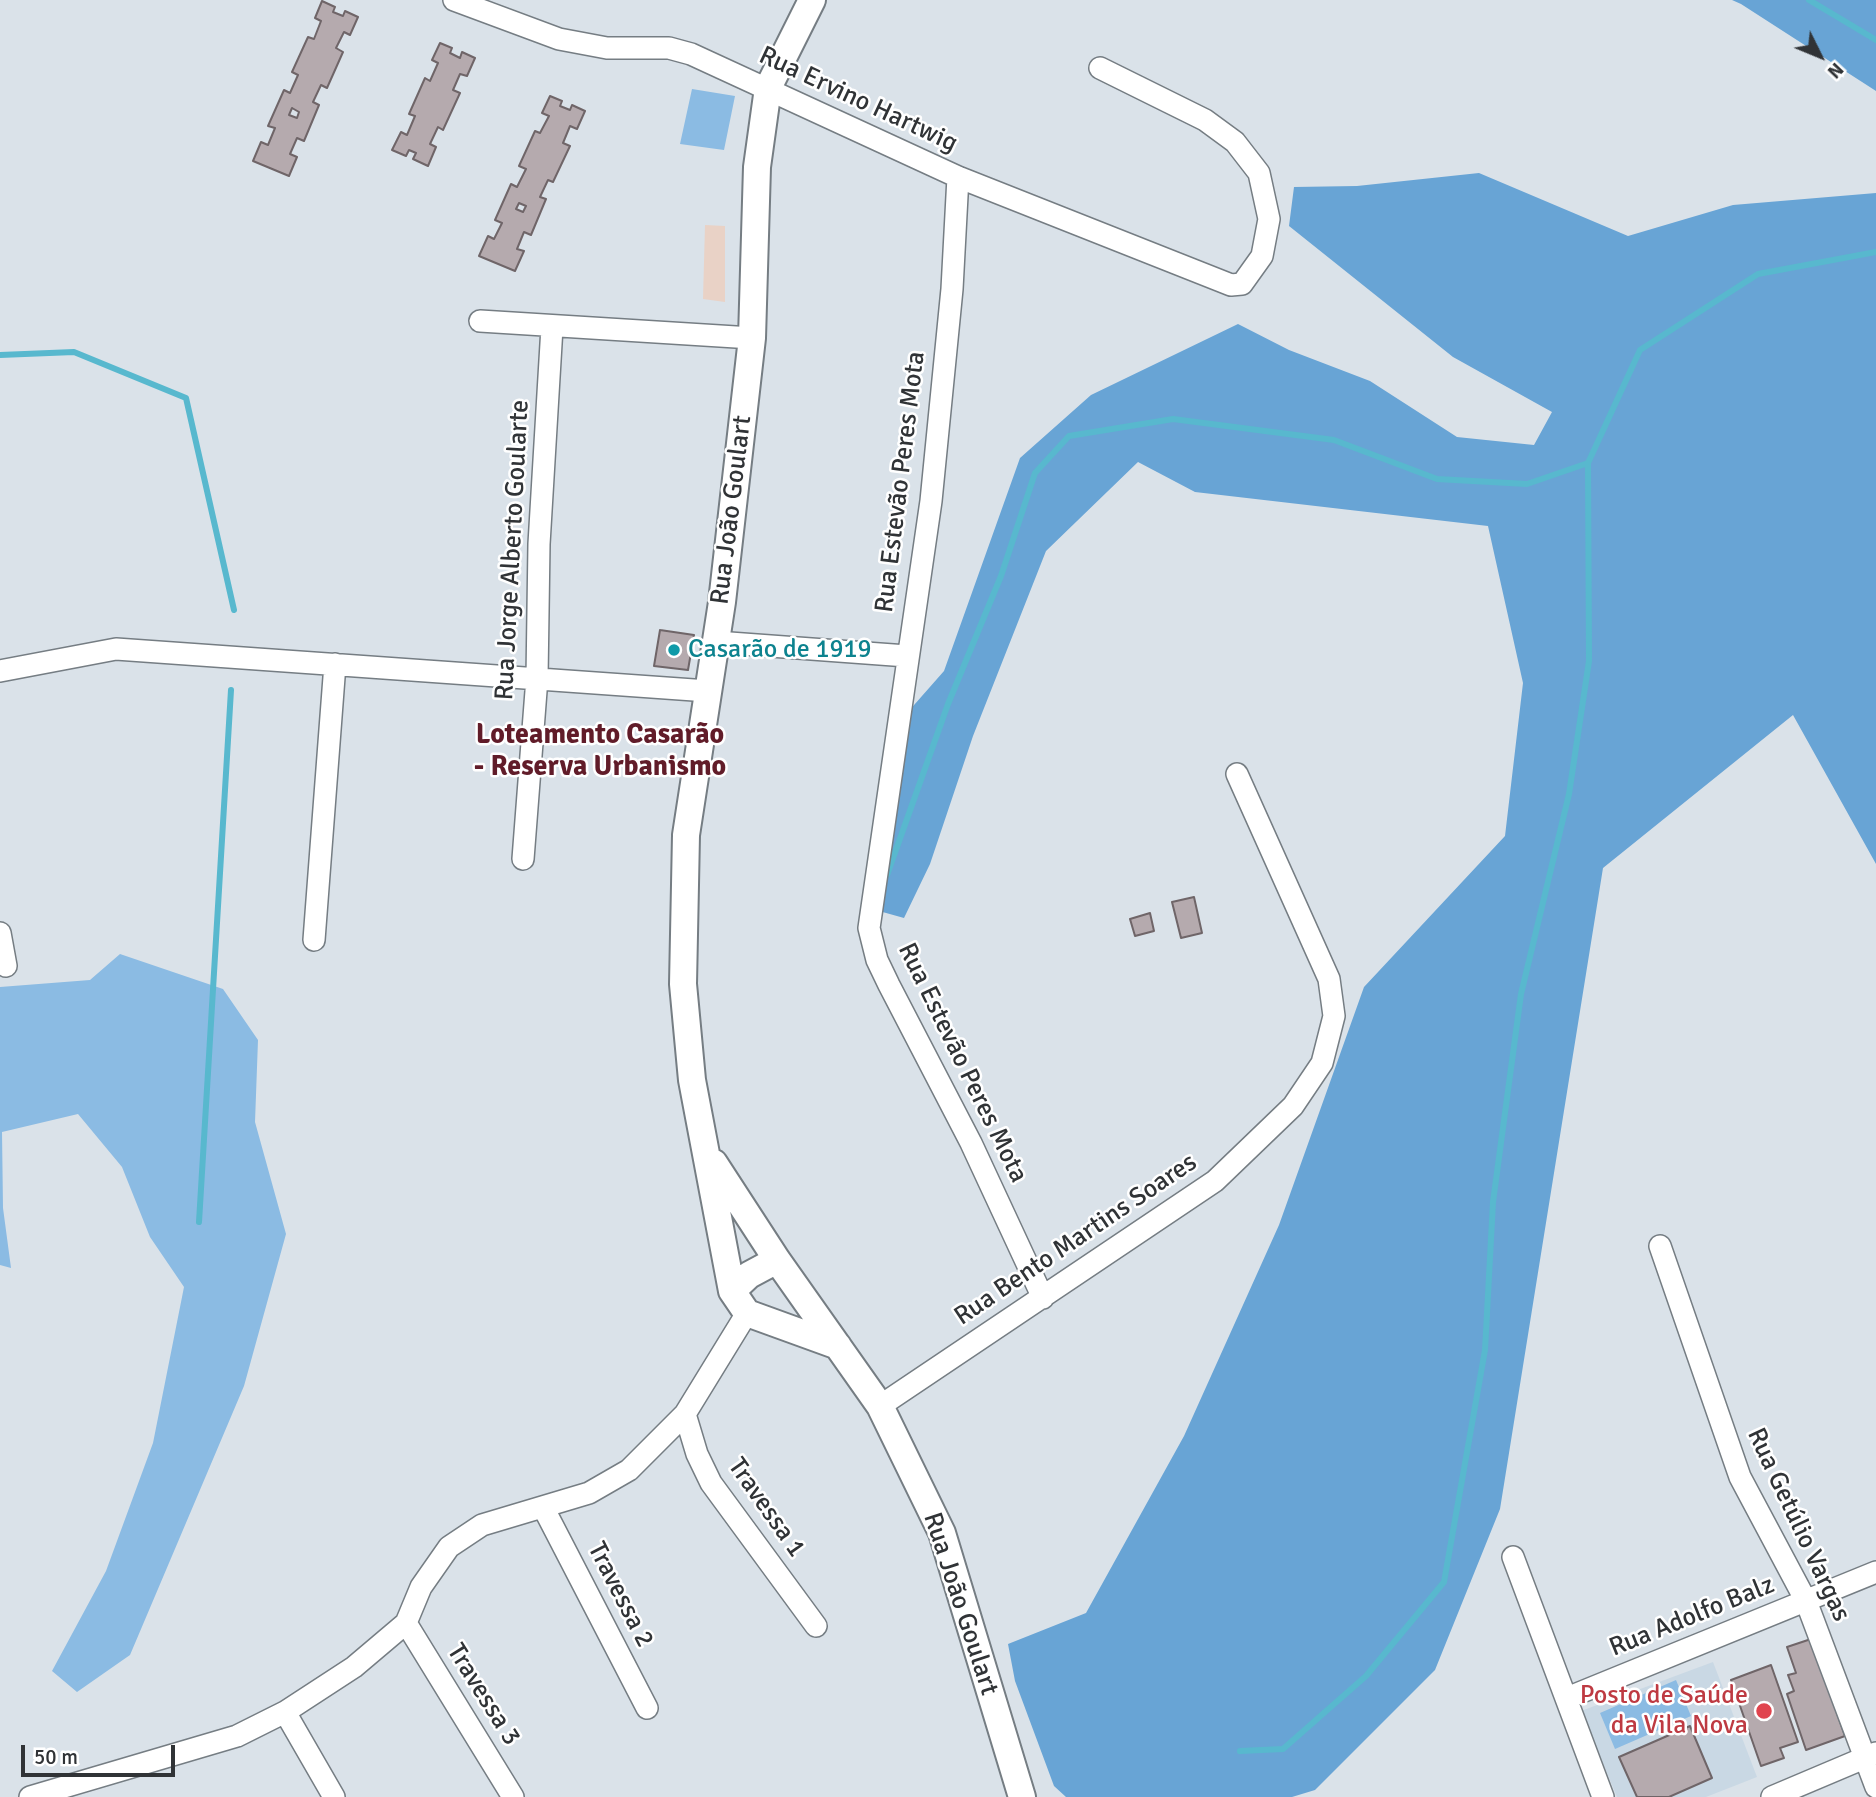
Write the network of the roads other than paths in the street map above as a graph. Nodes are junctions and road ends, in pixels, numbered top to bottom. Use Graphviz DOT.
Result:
graph roads {
  1 [pos="454,0"];
  2 [pos="812,0"];
  3 [pos="1100,68"];
  4 [pos="768,88"];
  5 [pos="958,177"];
  6 [pos="480,321"];
  7 [pos="552,327"];
  8 [pos="752,338"];
  9 [pos="716,642"];
  10 [pos="907,656"];
  11 [pos="335,664"];
  12 [pos="0,671"];
  13 [pos="537,678"];
  14 [pos="708,691"];
  15 [pos="1237,774"];
  16 [pos="523,859"];
  17 [pos="0,933"];
  18 [pos="314,940"];
  19 [pos="5,966"];
  20 [pos="707,1153"];
  21 [pos="1660,1246"];
  22 [pos="777,1260"];
  23 [pos="793,1283"];
  24 [pos="732,1291"];
  25 [pos="1043,1298"];
  26 [pos="756,1317"];
  27 [pos="838,1346"];
  28 [pos="880,1406"];
  29 [pos="685,1414"];
  30 [pos="543,1507"];
  31 [pos="1513,1557"];
  32 [pos="1876,1572"];
  33 [pos="1806,1601"];
  34 [pos="405,1623"];
  35 [pos="816,1626"];
  36 [pos="1567,1698"];
  37 [pos="647,1708"];
  38 [pos="285,1712"];
  39 [pos="1871,1755"];
  40 [pos="1876,1787"];
  41 [pos="30,1797"];
  42 [pos="334,1797"];
  43 [pos="513,1797"];
  44 [pos="1022,1797"];
  45 [pos="1603,1797"];
  46 [pos="1772,1797"];
  1 -- 4 [label="street, Rua Ervino Hartwig"];
  2 -- 4 [label="street, Rua João Goulart"];
  3 -- 5 [label="street, Rua Ervino Hartwig"];
  4 -- 5 [label="street, Rua Ervino Hartwig"];
  4 -- 8 [label="street, Rua João Goulart"];
  5 -- 10 [label="street, Rua Estevão Peres Mota"];
  6 -- 7 [label="street"];
  7 -- 8 [label="street"];
  7 -- 13 [label="street, Rua Jorge Alberto Goularte"];
  8 -- 9 [label="street, Rua João Goulart"];
  9 -- 10 [label="street"];
  9 -- 14 [label="street, Rua João Goulart"];
  10 -- 25 [label="street, Rua Estevão Peres Mota"];
  11 -- 12 [label="street"];
  11 -- 13 [label="street"];
  11 -- 18 [label="street"];
  13 -- 14 [label="street"];
  13 -- 16 [label="street, Rua Jorge Alberto Goularte"];
  14 -- 20 [label="street, Rua João Goulart"];
  15 -- 25 [label="street, Rua Bento Martins Soares"];
  17 -- 19 [label="street"];
  20 -- 22 [label="street, Rua João Goulart"];
  20 -- 24 [label="street, Rua João Goulart"];
  21 -- 33 [label="street, Rua Getúlio Vargas"];
  22 -- 23 [label="street, Rua João Goulart"];
  22 -- 24 [label="street"];
  23 -- 26 [label="street"];
  23 -- 27 [label="street, Rua João Goulart"];
  24 -- 26 [label="street, Rua João Goulart"];
  25 -- 28 [label="street, Rua Bento Martins Soares"];
  26 -- 27 [label="street"];
  26 -- 29 [label="street"];
  27 -- 28 [label="street, Rua João Goulart"];
  28 -- 44 [label="street, Rua João Goulart"];
  29 -- 30 [label="street"];
  29 -- 35 [label="street, Travessa 1"];
  30 -- 34 [label="street"];
  30 -- 37 [label="street, Travessa 2"];
  31 -- 36 [label="street"];
  32 -- 33 [label="street, Rua Adolfo Balz"];
  33 -- 36 [label="street, Rua Adolfo Balz"];
  33 -- 39 [label="street, Rua Getúlio Vargas"];
  34 -- 38 [label="street"];
  34 -- 43 [label="street, Travessa 3"];
  36 -- 45 [label="street"];
  38 -- 41 [label="street"];
  38 -- 42 [label="street"];
  39 -- 40 [label="street, Rua Getúlio Vargas"];
  39 -- 46 [label="street"];
}
